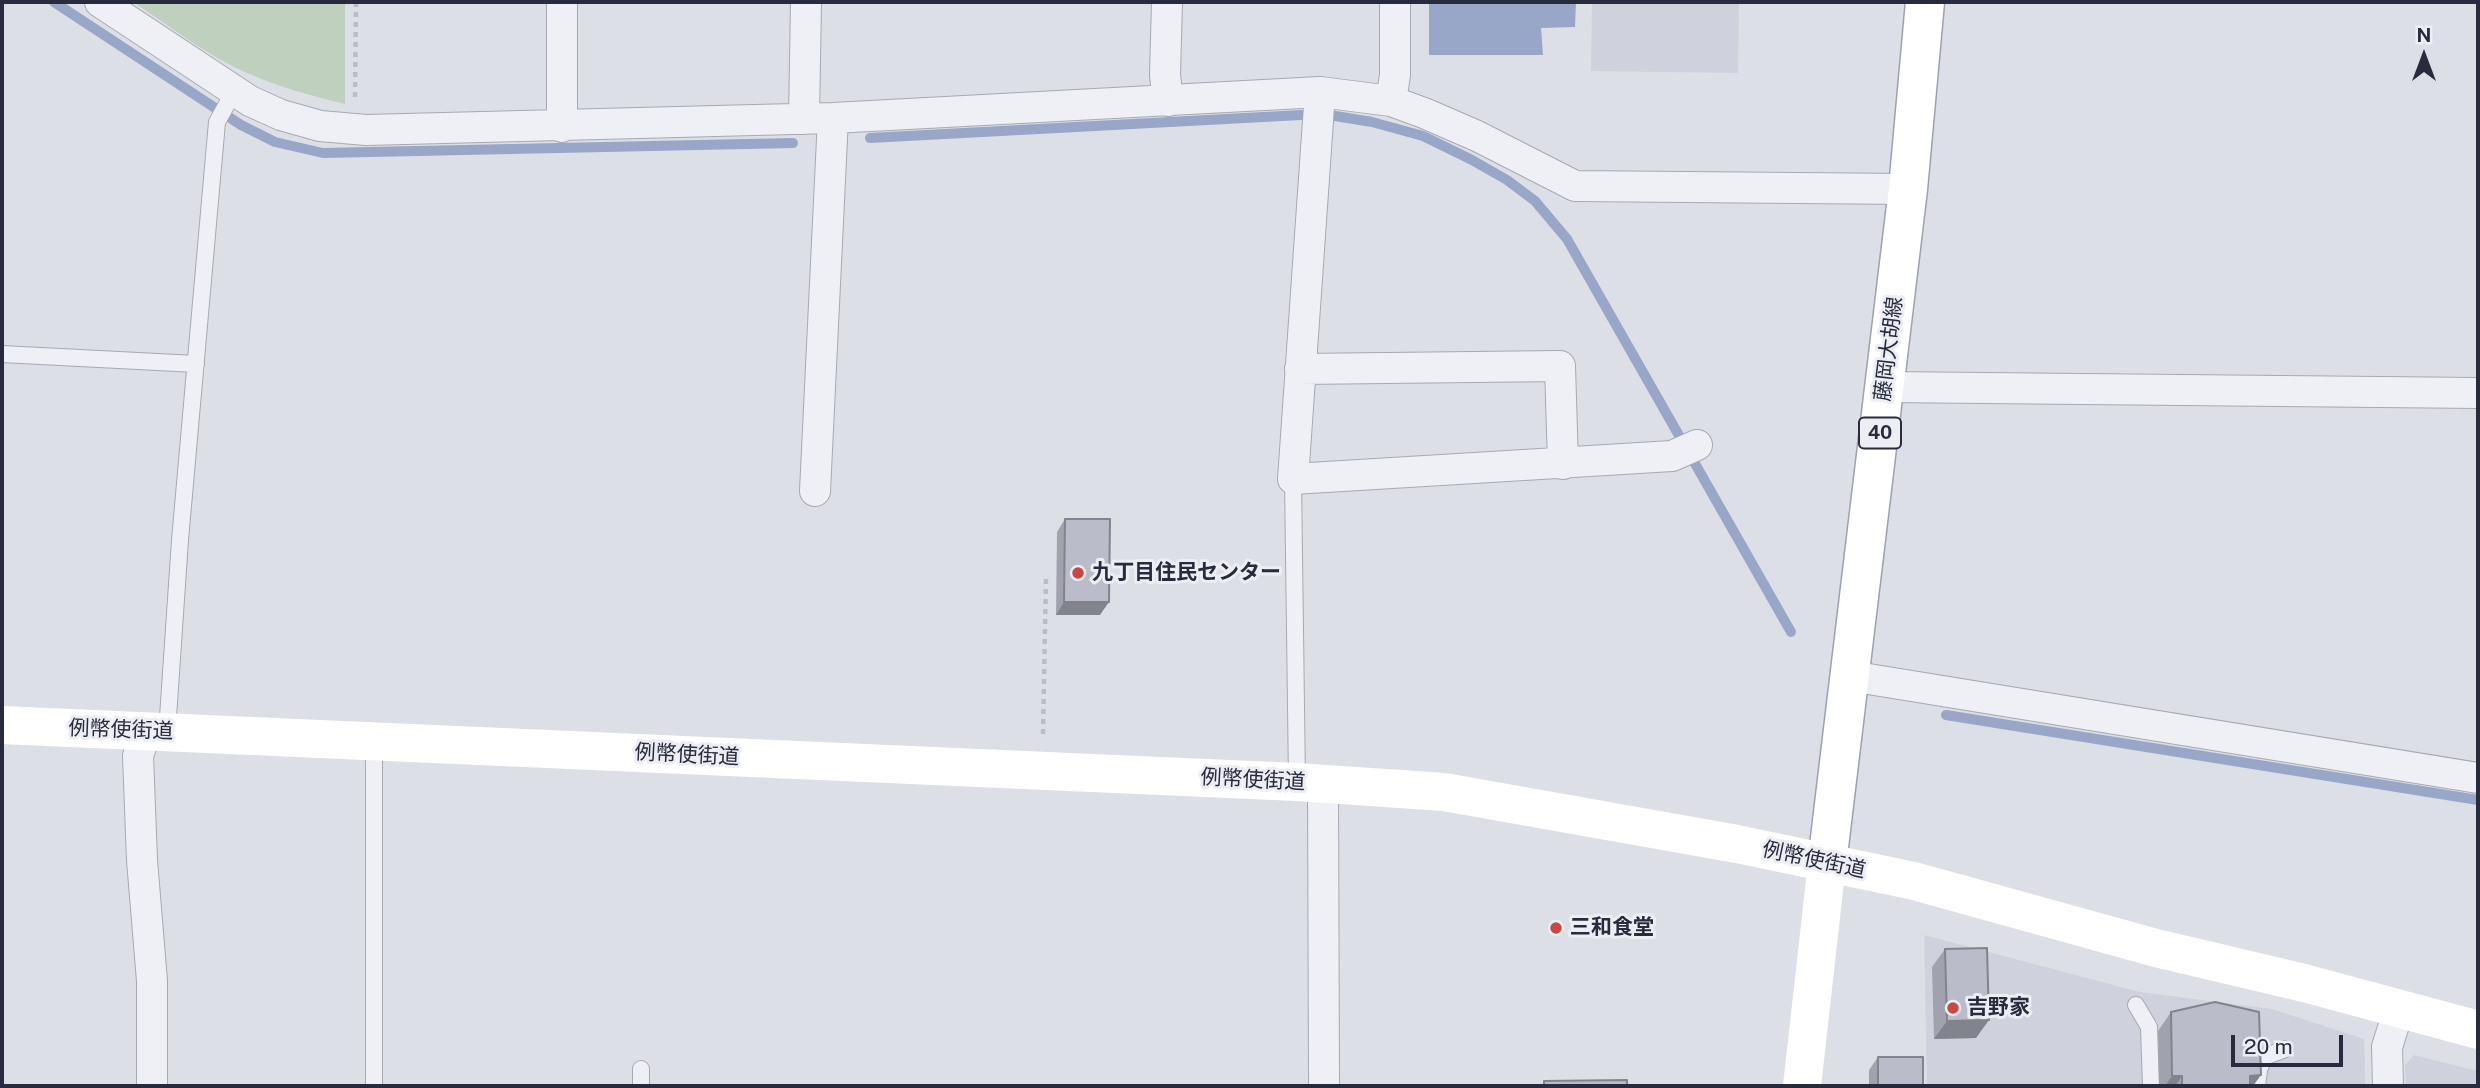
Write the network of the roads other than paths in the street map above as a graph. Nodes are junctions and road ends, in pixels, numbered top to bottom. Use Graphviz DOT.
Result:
graph roads {
  1 [pos="100,2"];
  2 [pos="562,2"];
  3 [pos="806,2"];
  4 [pos="1167,2"];
  5 [pos="1395,2"];
  6 [pos="1924,2"];
  7 [pos="1320,92"];
  8 [pos="230,97"];
  9 [pos="1168,100"];
  10 [pos="1391,101"];
  11 [pos="819,119"];
  12 [pos="562,127"];
  13 [pos="1908,189"];
  14 [pos="2,354"];
  15 [pos="196,364"];
  16 [pos="1300,369"];
  17 [pos="1885,387"];
  18 [pos="2478,393"];
  19 [pos="1684,450"];
  20 [pos="1563,464"];
  21 [pos="1293,479"];
  22 [pos="815,491"];
  23 [pos="1850,676"];
  24 [pos="2,725"];
  25 [pos="156,732"];
  26 [pos="374,741"];
  27 [pos="2478,778"];
  28 [pos="1310,783"];
  29 [pos="1827,863"];
  30 [pos="2136,1005"];
  31 [pos="2399,1009"];
  32 [pos="2478,1030"];
  33 [pos="2285,1049"];
  34 [pos="641,1069"];
  35 [pos="152,1086"];
  36 [pos="374,1086"];
  37 [pos="641,1086"];
  38 [pos="1324,1086"];
  39 [pos="1802,1086"];
  40 [pos="2151,1086"];
  41 [pos="2257,1086"];
  42 [pos="2388,1086"];
  1 -- 8 [label="street"];
  2 -- 12 [label="street"];
  3 -- 11 [label="street"];
  4 -- 9 [label="street"];
  5 -- 10 [label="street"];
  6 -- 13 [label="main road, 藤岡大胡線 / 40"];
  7 -- 9 [label="street"];
  7 -- 10 [label="street"];
  7 -- 16 [label="street"];
  8 -- 12 [label="street"];
  8 -- 15 [label="lane"];
  9 -- 11 [label="street"];
  10 -- 13 [label="street"];
  11 -- 12 [label="street"];
  11 -- 22 [label="street"];
  13 -- 17 [label="main road, 藤岡大胡線 / 40"];
  14 -- 15 [label="lane"];
  15 -- 25 [label="lane"];
  16 -- 20 [label="street"];
  16 -- 21 [label="street"];
  17 -- 18 [label="street"];
  17 -- 23 [label="main road, 藤岡大胡線 / 40"];
  19 -- 20 [label="street"];
  20 -- 21 [label="street"];
  21 -- 28 [label="lane"];
  23 -- 27 [label="street"];
  23 -- 29 [label="main road, 藤岡大胡線 / 40"];
  24 -- 25 [label="main road, 例幣使街道"];
  25 -- 26 [label="main road, 例幣使街道"];
  25 -- 35 [label="street"];
  26 -- 28 [label="main road, 例幣使街道"];
  26 -- 36 [label="lane"];
  28 -- 29 [label="main road, 例幣使街道"];
  28 -- 38 [label="street"];
  29 -- 31 [label="main road, 例幣使街道"];
  29 -- 39 [label="main road, 藤岡大胡線"];
  30 -- 40 [label="lane"];
  31 -- 32 [label="main road, 例幣使街道"];
  31 -- 42 [label="street"];
  33 -- 41 [label="lane"];
  34 -- 37 [label="lane"];
}
